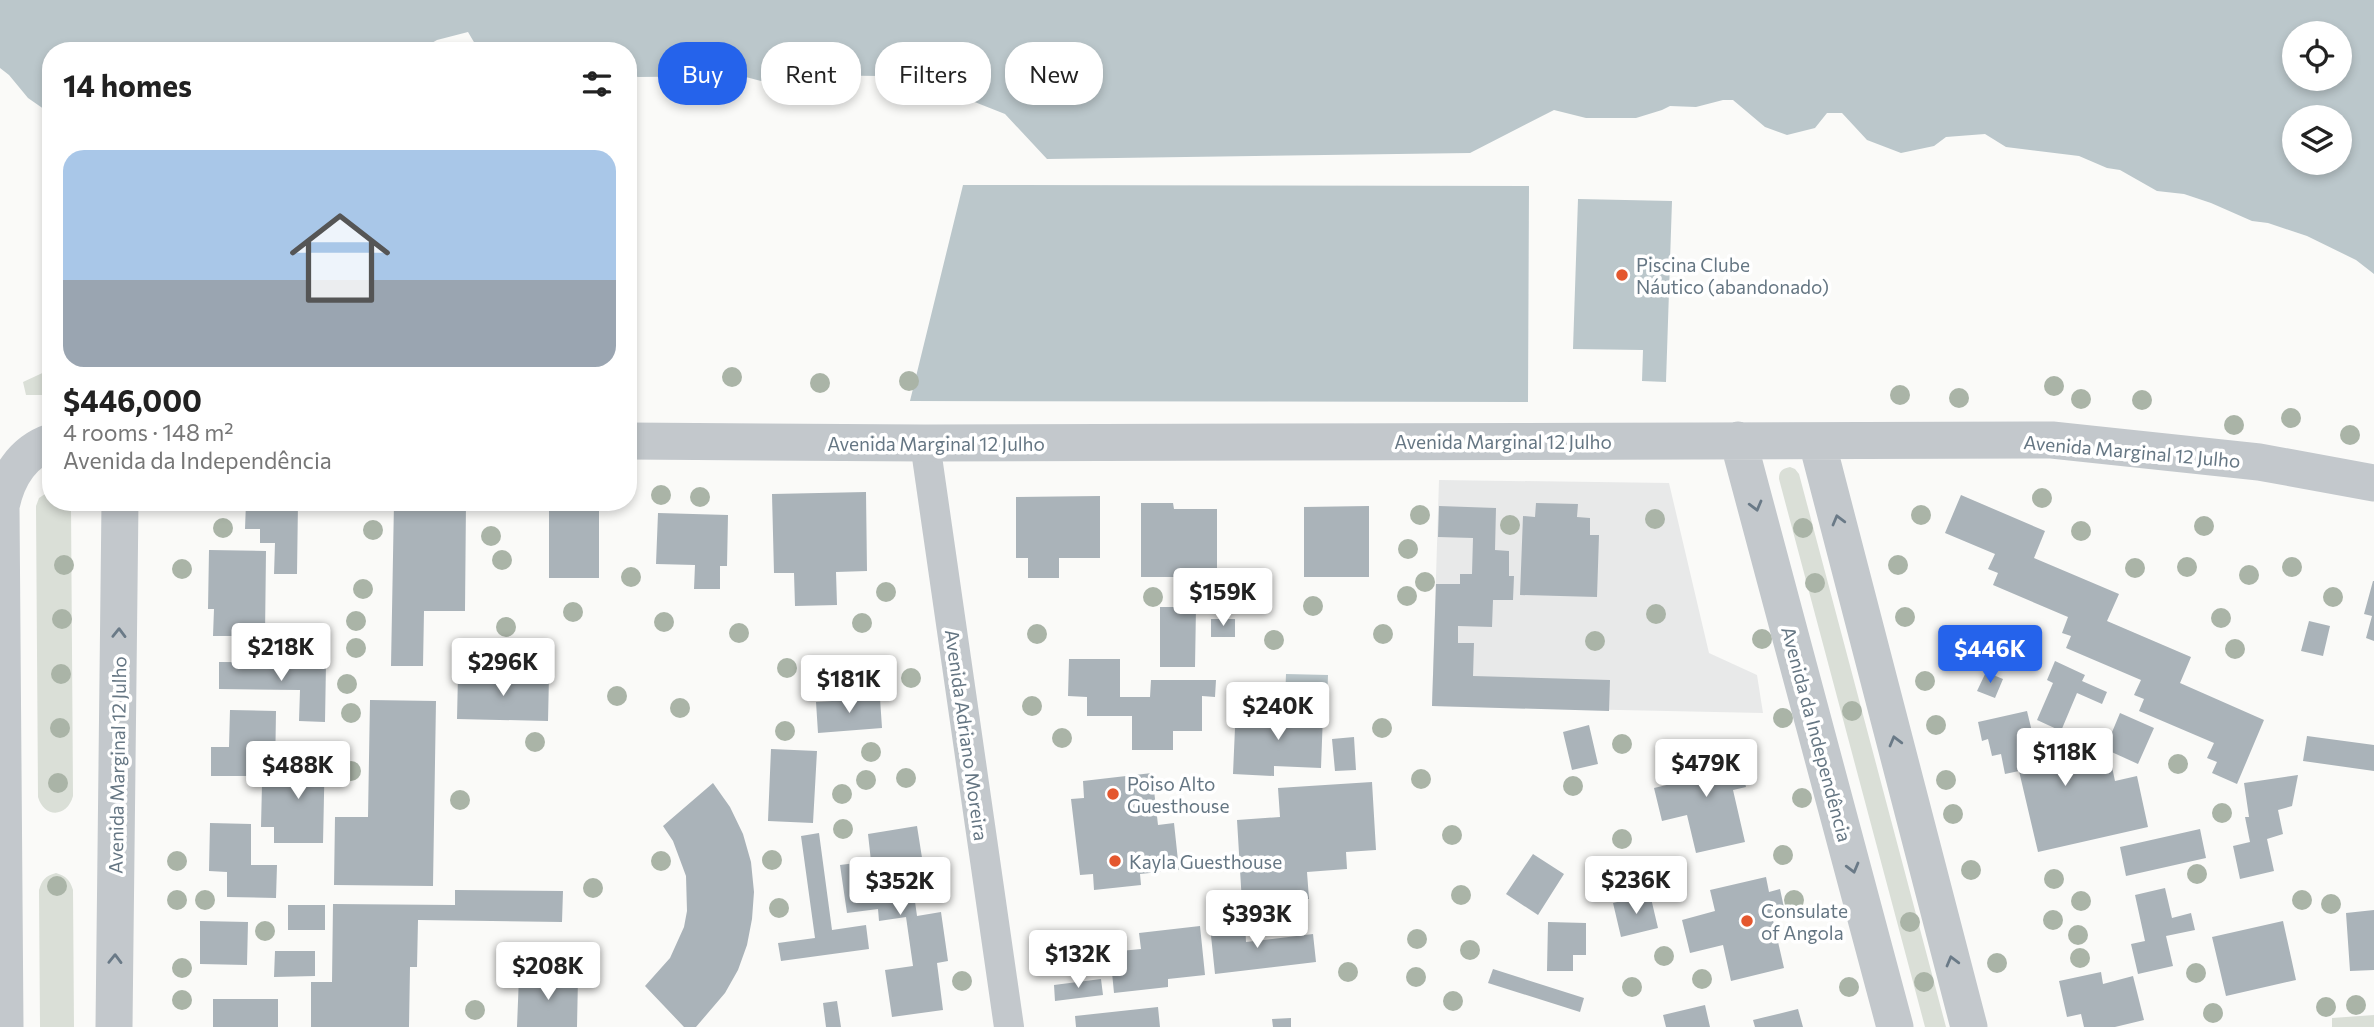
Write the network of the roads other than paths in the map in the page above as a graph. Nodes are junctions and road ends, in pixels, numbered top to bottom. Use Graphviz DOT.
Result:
graph roads {
  1 [pos="1738,440"];
  2 [pos="637,441"];
  3 [pos="1817,442"];
  4 [pos="925,443"];
  5 [pos="42,447"];
  6 [pos="2374,483"];
  7 [pos="120,511"];
  8 [pos="5,1027"];
  9 [pos="114,1027"];
  10 [pos="1009,1027"];
  11 [pos="1895,1027"];
  12 [pos="1969,1027"];
  1 -- 3 [label="street, Avenida Marginal 12 Julho"];
  1 -- 4 [label="street, Avenida Marginal 12 Julho"];
  1 -- 11 [label="street, Avenida da Independência, one-way"];
  2 -- 4 [label="street, Avenida Marginal 12 Julho"];
  3 -- 6 [label="street, Avenida Marginal 12 Julho"];
  12 -- 3 [label="street, one-way"];
  4 -- 10 [label="street, Avenida Adriano Moreira"];
  5 -- 8 [label="street"];
  9 -- 7 [label="street, Avenida Marginal 12 Julho, one-way"];
}
